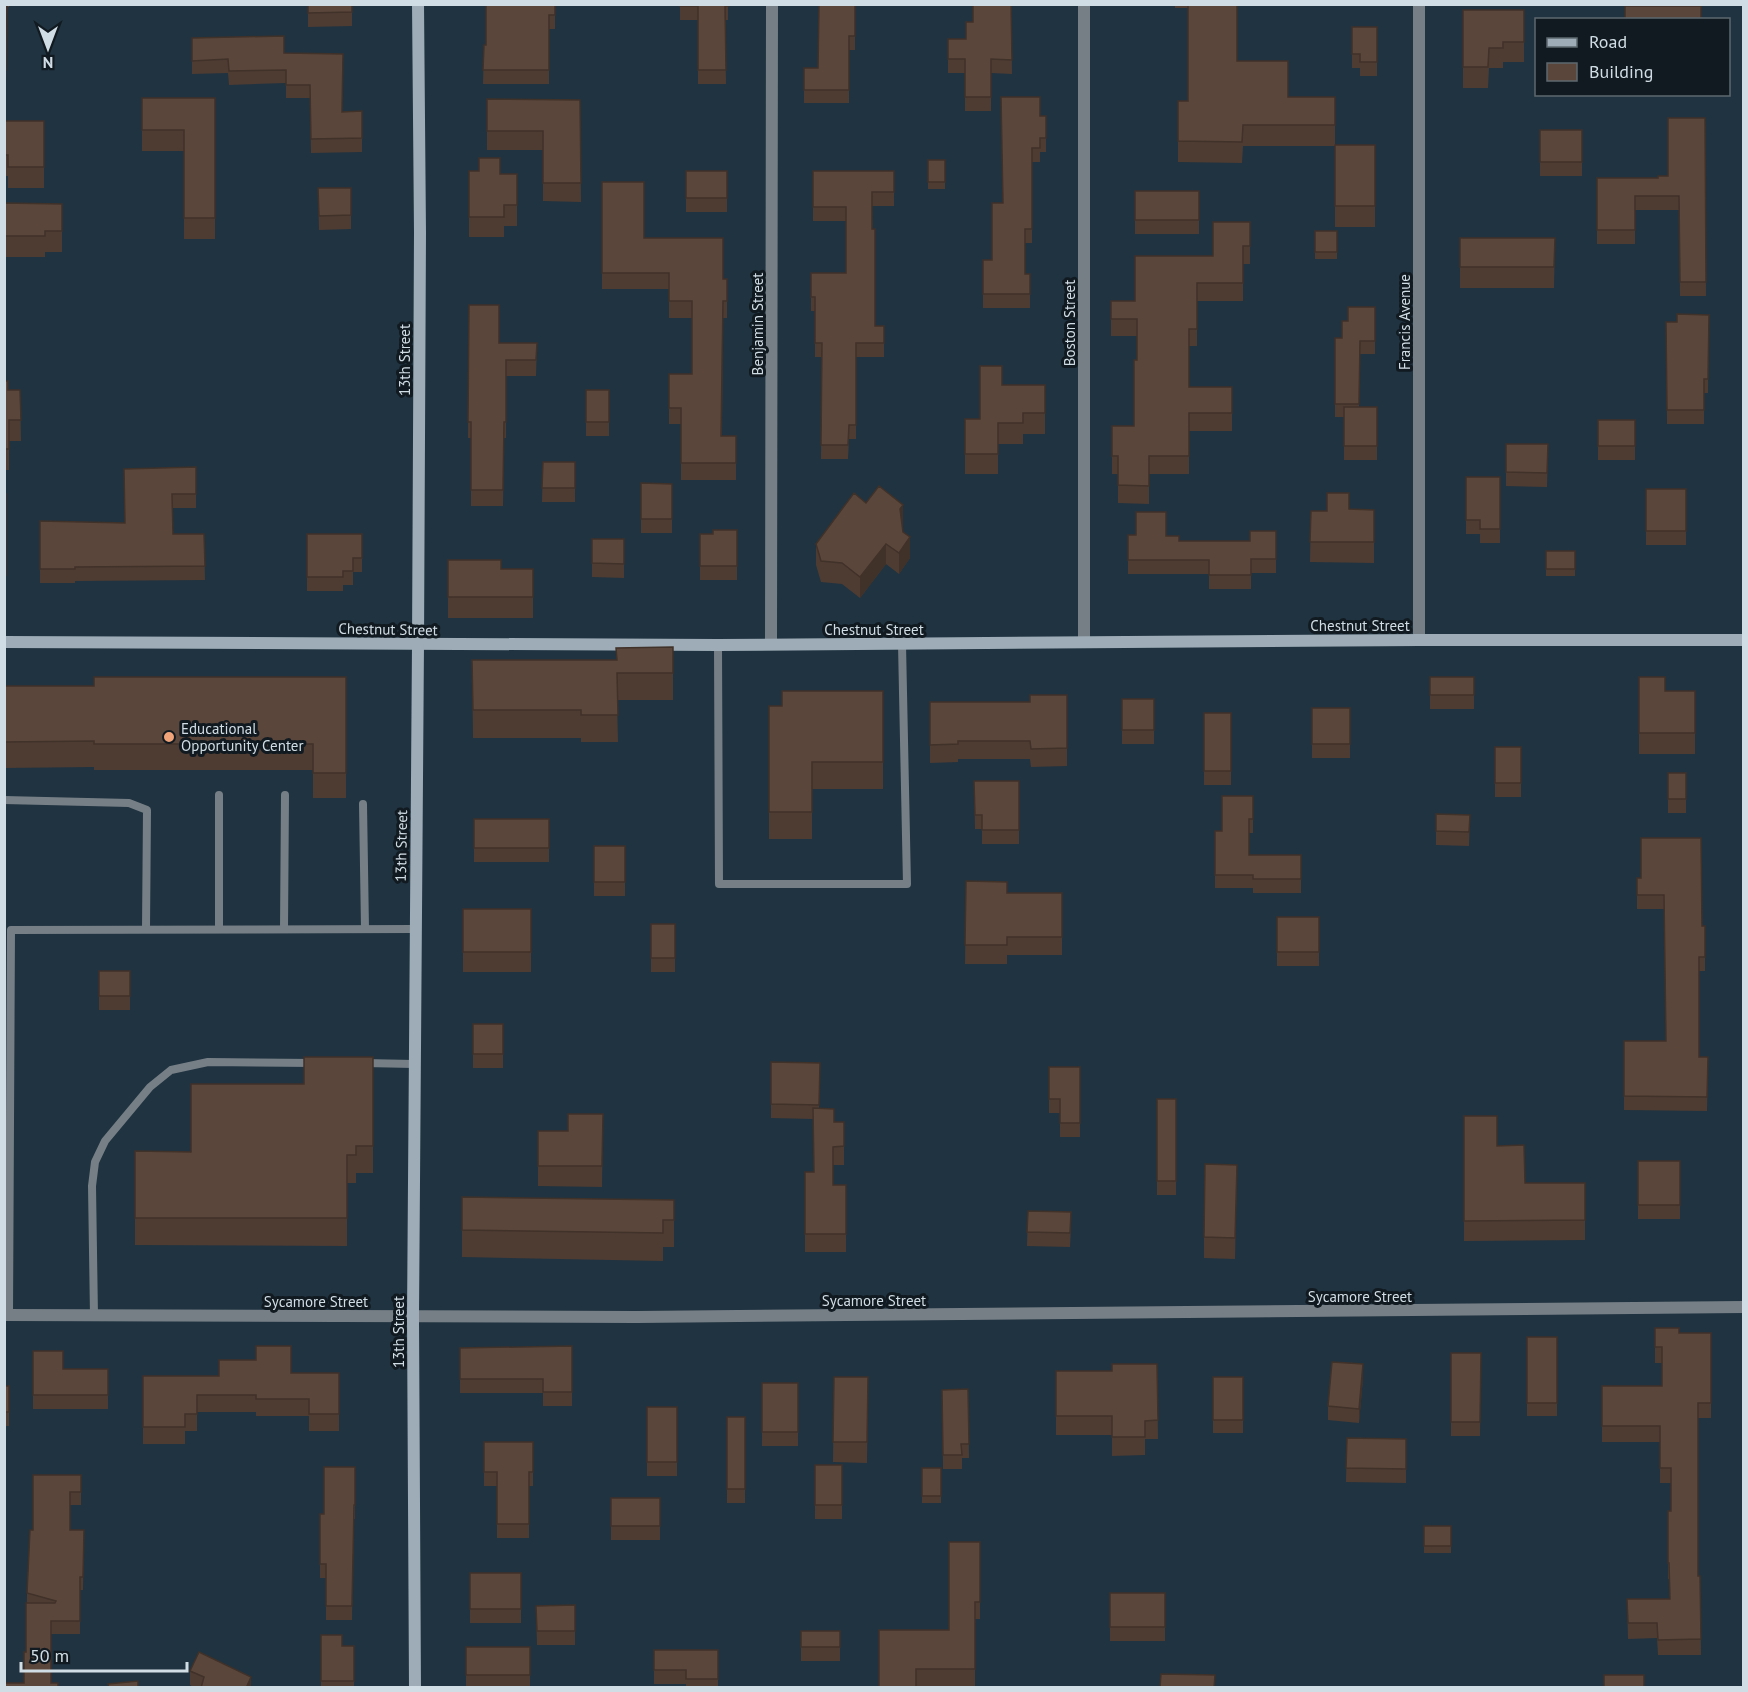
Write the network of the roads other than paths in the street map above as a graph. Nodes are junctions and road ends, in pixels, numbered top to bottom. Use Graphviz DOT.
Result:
graph roads {
  1 [pos="418,4"];
  2 [pos="772,4"];
  3 [pos="1084,4"];
  4 [pos="1419,4"];
  5 [pos="1419,640"];
  6 [pos="1743,640"];
  7 [pos="4,642"];
  8 [pos="1084,642"];
  9 [pos="418,644"];
  10 [pos="771,644"];
  11 [pos="902,644"];
  12 [pos="717,645"];
  13 [pos="219,795"];
  14 [pos="285,795"];
  15 [pos="4,800"];
  16 [pos="363,804"];
  17 [pos="146,929"];
  18 [pos="219,929"];
  19 [pos="284,929"];
  20 [pos="365,929"];
  21 [pos="415,929"];
  22 [pos="323,1063"];
  23 [pos="357,1063"];
  24 [pos="414,1064"];
  25 [pos="1743,1307"];
  26 [pos="7,1315"];
  27 [pos="94,1316"];
  28 [pos="413,1317"];
  29 [pos="415,1688"];
  1 -- 9 [label="main road, 13th Street"];
  2 -- 10 [label="street, Benjamin Street"];
  3 -- 8 [label="street, Boston Street"];
  4 -- 5 [label="street, Francis Avenue"];
  5 -- 6 [label="main road, Chestnut Street"];
  5 -- 8 [label="main road, Chestnut Street"];
  7 -- 9 [label="main road, Chestnut Street"];
  8 -- 11 [label="main road, Chestnut Street"];
  9 -- 12 [label="main road, Chestnut Street"];
  9 -- 21 [label="main road, 13th Street"];
  10 -- 11 [label="main road, Chestnut Street"];
  10 -- 12 [label="main road, Chestnut Street"];
  11 -- 12 [label="lane"];
  13 -- 18 [label="lane"];
  14 -- 19 [label="lane"];
  15 -- 17 [label="lane"];
  16 -- 20 [label="lane"];
  17 -- 18 [label="lane"];
  17 -- 26 [label="lane"];
  18 -- 19 [label="lane"];
  19 -- 20 [label="lane"];
  20 -- 21 [label="lane"];
  21 -- 24 [label="main road, 13th Street"];
  22 -- 27 [label="lane"];
  23 -- 24 [label="lane"];
  24 -- 28 [label="main road, 13th Street"];
  25 -- 28 [label="street, Sycamore Street"];
  26 -- 27 [label="street, Sycamore Street"];
  27 -- 28 [label="street, Sycamore Street"];
  28 -- 29 [label="main road, 13th Street"];
}
